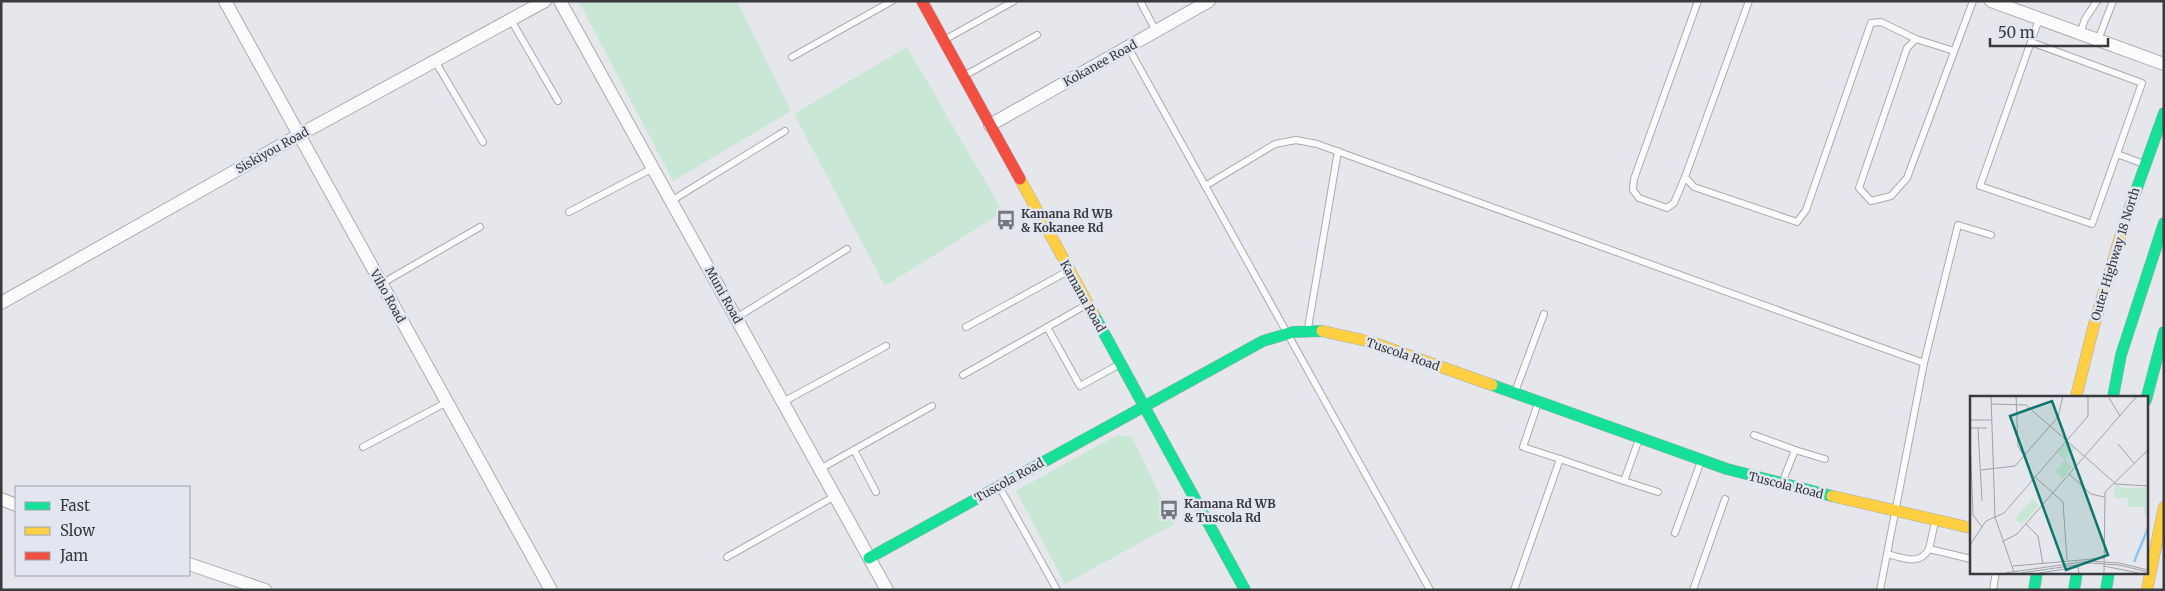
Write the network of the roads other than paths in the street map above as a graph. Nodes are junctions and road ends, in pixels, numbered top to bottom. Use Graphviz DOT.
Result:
graph roads {
  1 [pos="225,1"];
  2 [pos="545,1"];
  3 [pos="560,1"];
  4 [pos="892,1"];
  5 [pos="922,1"];
  6 [pos="1014,1"];
  7 [pos="1140,1"];
  8 [pos="1209,1"];
  9 [pos="1698,1"];
  10 [pos="1749,1"];
  11 [pos="1973,1"];
  12 [pos="1990,1"];
  13 [pos="2097,1"];
  14 [pos="2114,1"];
  15 [pos="2040,19"];
  16 [pos="511,20"];
  17 [pos="1156,32"];
  18 [pos="2080,34"];
  19 [pos="1038,36"];
  20 [pos="1916,39"];
  21 [pos="943,40"];
  22 [pos="2098,40"];
  23 [pos="2031,42"];
  24 [pos="1128,47"];
  25 [pos="1954,51"];
  26 [pos="792,57"];
  27 [pos="435,61"];
  28 [pos="2164,64"];
  29 [pos="963,76"];
  30 [pos="558,101"];
  31 [pos="2164,112"];
  32 [pos="990,125"];
  33 [pos="785,131"];
  34 [pos="299,135"];
  35 [pos="483,142"];
  36 [pos="1338,151"];
  37 [pos="2117,154"];
  38 [pos="2144,164"];
  39 [pos="653,168"];
  40 [pos="1685,177"];
  41 [pos="1205,186"];
  42 [pos="671,201"];
  43 [pos="569,212"];
  44 [pos="2164,223"];
  45 [pos="480,227"];
  46 [pos="1991,235"];
  47 [pos="847,249"];
  48 [pos="1069,270"];
  49 [pos="381,284"];
  50 [pos="1,303"];
  51 [pos="1087,304"];
  52 [pos="1544,314"];
  53 [pos="736,318"];
  54 [pos="966,327"];
  55 [pos="1047,327"];
  56 [pos="1308,328"];
  57 [pos="1286,332"];
  58 [pos="2164,332"];
  59 [pos="886,346"];
  60 [pos="1924,363"];
  61 [pos="1120,364"];
  62 [pos="963,375"];
  63 [pos="1515,393"];
  64 [pos="2076,396"];
  65 [pos="2113,396"];
  66 [pos="2147,396"];
  67 [pos="447,402"];
  68 [pos="783,402"];
  69 [pos="1538,402"];
  70 [pos="932,406"];
  71 [pos="1142,406"];
  72 [pos="1754,435"];
  73 [pos="1640,438"];
  74 [pos="363,447"];
  75 [pos="854,450"];
  76 [pos="1795,450"];
  77 [pos="1560,460"];
  78 [pos="1701,460"];
  79 [pos="1825,460"];
  80 [pos="820,469"];
  81 [pos="1624,481"];
  82 [pos="1782,485"];
  83 [pos="998,486"];
  84 [pos="876,492"];
  85 [pos="1658,492"];
  86 [pos="835,496"];
  87 [pos="1,499"];
  88 [pos="1725,499"];
  89 [pos="15,504"];
  90 [pos="2164,507"];
  91 [pos="1896,511"];
  92 [pos="1935,520"];
  93 [pos="1970,528"];
  94 [pos="1675,533"];
  95 [pos="1929,550"];
  96 [pos="1887,554"];
  97 [pos="727,557"];
  98 [pos="869,558"];
  99 [pos="1970,559"];
  100 [pos="190,564"];
  101 [pos="1996,574"];
  102 [pos="2037,574"];
  103 [pos="2077,574"];
  104 [pos="2110,574"];
  105 [pos="265,590"];
  106 [pos="551,590"];
  107 [pos="887,590"];
  108 [pos="1057,590"];
  109 [pos="1245,590"];
  110 [pos="1430,590"];
  111 [pos="1514,590"];
  112 [pos="1693,590"];
  113 [pos="1880,590"];
  114 [pos="1993,590"];
  115 [pos="2034,590"];
  116 [pos="2074,590"];
  117 [pos="2106,590"];
  118 [pos="2147,590"];
  1 -- 34 [label="street, Viho Road"];
  2 -- 16 [label="street, Siskiyou Road"];
  3 -- 39 [label="street, Muni Road"];
  4 -- 26 [label="lane"];
  5 -- 21 [label="street, Kamana Road"];
  6 -- 21 [label="lane"];
  7 -- 17 [label="lane"];
  8 -- 17 [label="street, Kokanee Road"];
  9 -- 40 [label="lane"];
  10 -- 40 [label="lane"];
  11 -- 25 [label="lane"];
  12 -- 15 [label="street"];
  13 -- 18 [label="lane"];
  14 -- 22 [label="lane"];
  15 -- 18 [label="street"];
  15 -- 23 [label="lane"];
  16 -- 27 [label="street, Siskiyou Road"];
  16 -- 30 [label="lane"];
  17 -- 24 [label="street, Kokanee Road"];
  18 -- 22 [label="street"];
  19 -- 29 [label="lane"];
  20 -- 25 [label="lane"];
  20 -- 25 [label="lane"];
  20 -- 40 [label="lane"];
  21 -- 29 [label="street, Kamana Road"];
  22 -- 28 [label="street"];
  23 -- 37 [label="lane"];
  23 -- 37 [label="lane"];
  24 -- 32 [label="street, Kokanee Road"];
  24 -- 41 [label="lane"];
  27 -- 34 [label="street, Siskiyou Road"];
  27 -- 35 [label="lane"];
  29 -- 32 [label="street, Kamana Road"];
  31 -- 38 [label="street, Outer Highway 18 North"];
  32 -- 48 [label="street, Kamana Road"];
  33 -- 42 [label="lane"];
  34 -- 49 [label="street, Viho Road"];
  34 -- 50 [label="street, Siskiyou Road"];
  36 -- 41 [label="lane"];
  36 -- 56 [label="lane"];
  36 -- 60 [label="lane"];
  37 -- 38 [label="lane"];
  38 -- 64 [label="street, Outer Highway 18 North"];
  39 -- 42 [label="street, Muni Road"];
  39 -- 43 [label="lane"];
  41 -- 57 [label="lane"];
  42 -- 53 [label="street, Muni Road"];
  44 -- 65 [label="street"];
  45 -- 49 [label="lane"];
  46 -- 60 [label="lane"];
  47 -- 53 [label="lane"];
  48 -- 51 [label="street, Kamana Road"];
  48 -- 54 [label="lane"];
  49 -- 67 [label="street, Viho Road"];
  51 -- 55 [label="lane"];
  51 -- 61 [label="street, Kamana Road"];
  52 -- 63 [label="lane"];
  53 -- 68 [label="street, Muni Road"];
  55 -- 61 [label="lane"];
  55 -- 62 [label="lane"];
  56 -- 57 [label="street, Tuscola Road"];
  56 -- 63 [label="street, Tuscola Road"];
  57 -- 71 [label="street, Tuscola Road"];
  57 -- 110 [label="lane"];
  58 -- 66 [label="street"];
  59 -- 68 [label="lane"];
  60 -- 91 [label="lane"];
  61 -- 71 [label="street, Kamana Road"];
  63 -- 69 [label="street, Tuscola Road"];
  67 -- 74 [label="lane"];
  67 -- 106 [label="street, Viho Road"];
  68 -- 80 [label="street, Muni Road"];
  69 -- 73 [label="street, Tuscola Road"];
  69 -- 77 [label="lane"];
  70 -- 75 [label="lane"];
  71 -- 83 [label="street, Tuscola Road"];
  71 -- 109 [label="street, Kamana Road"];
  72 -- 76 [label="lane"];
  73 -- 78 [label="street, Tuscola Road"];
  73 -- 81 [label="lane"];
  75 -- 80 [label="lane"];
  75 -- 84 [label="lane"];
  76 -- 79 [label="lane"];
  76 -- 82 [label="lane"];
  77 -- 81 [label="lane"];
  77 -- 111 [label="lane"];
  78 -- 82 [label="street, Tuscola Road"];
  78 -- 94 [label="lane"];
  80 -- 86 [label="street, Muni Road"];
  81 -- 85 [label="lane"];
  82 -- 91 [label="street, Tuscola Road"];
  83 -- 98 [label="street, Tuscola Road"];
  83 -- 108 [label="lane"];
  86 -- 97 [label="lane"];
  86 -- 98 [label="street, Muni Road"];
  87 -- 89 [label="street"];
  88 -- 112 [label="lane"];
  90 -- 118 [label="street"];
  91 -- 92 [label="street, Tuscola Road"];
  91 -- 96 [label="lane"];
  92 -- 93 [label="street, Tuscola Road"];
  92 -- 95 [label="lane"];
  95 -- 96 [label="lane"];
  95 -- 99 [label="lane"];
  96 -- 113 [label="lane"];
  98 -- 107 [label="street, Muni Road"];
  100 -- 105 [label="street"];
  101 -- 114 [label="lane"];
  102 -- 115 [label="street"];
  103 -- 116 [label="street"];
  104 -- 117 [label="street"];
}
